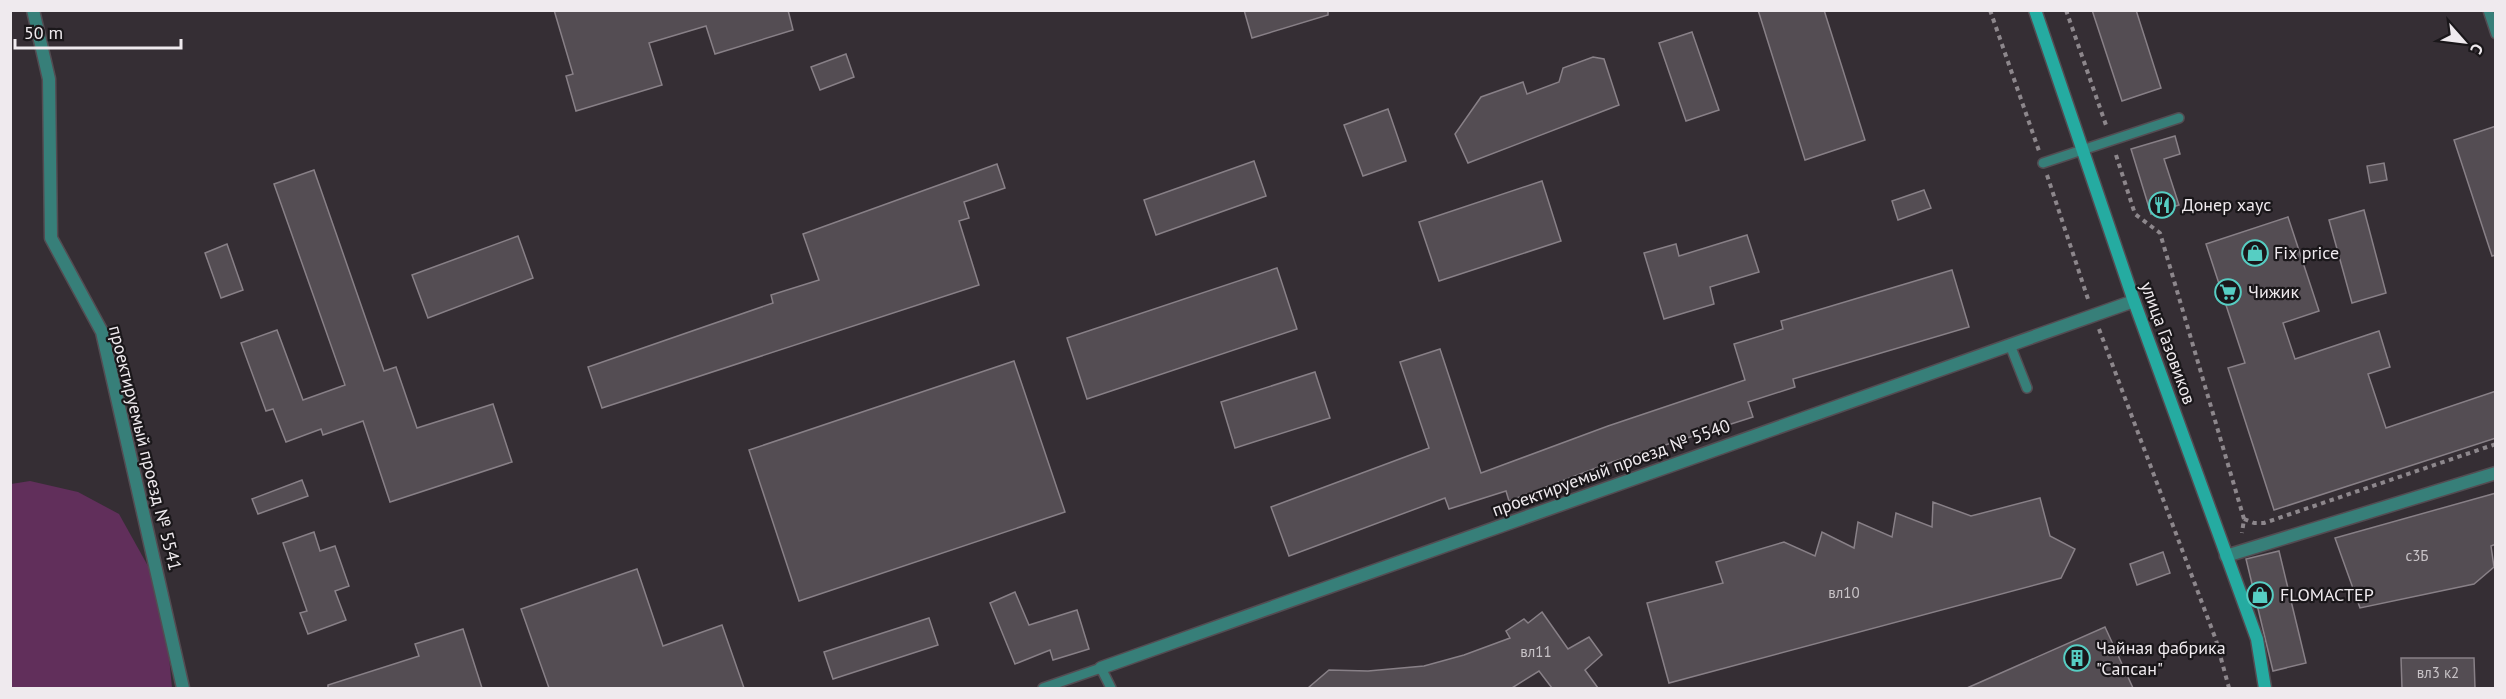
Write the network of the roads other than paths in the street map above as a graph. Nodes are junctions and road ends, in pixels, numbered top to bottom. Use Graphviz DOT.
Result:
graph roads {
  1 [pos="33,10"];
  2 [pos="2035,10"];
  3 [pos="2488,10"];
  4 [pos="2496,34"];
  5 [pos="2179,118"];
  6 [pos="2082,150"];
  7 [pos="2043,163"];
  8 [pos="2134,302"];
  9 [pos="2010,345"];
  10 [pos="2027,388"];
  11 [pos="2496,473"];
  12 [pos="2226,556"];
  13 [pos="1101,668"];
  14 [pos="183,688"];
  15 [pos="1043,688"];
  16 [pos="1111,688"];
  17 [pos="2265,688"];
  1 -- 14 [label="street, проектируемый проезд № 5541"];
  2 -- 6 [label="street, улица Газовиков"];
  3 -- 4 [label="lane"];
  5 -- 6 [label="lane"];
  6 -- 7 [label="lane"];
  6 -- 8 [label="street, улица Газовиков"];
  8 -- 9 [label="street, проектируемый проезд № 5540"];
  8 -- 12 [label="street, улица Газовиков"];
  9 -- 10 [label="lane"];
  9 -- 13 [label="street, проектируемый проезд № 5540"];
  11 -- 12 [label="street"];
  12 -- 17 [label="street, улица Газовиков"];
  13 -- 15 [label="lane"];
  13 -- 16 [label="lane"];
}
